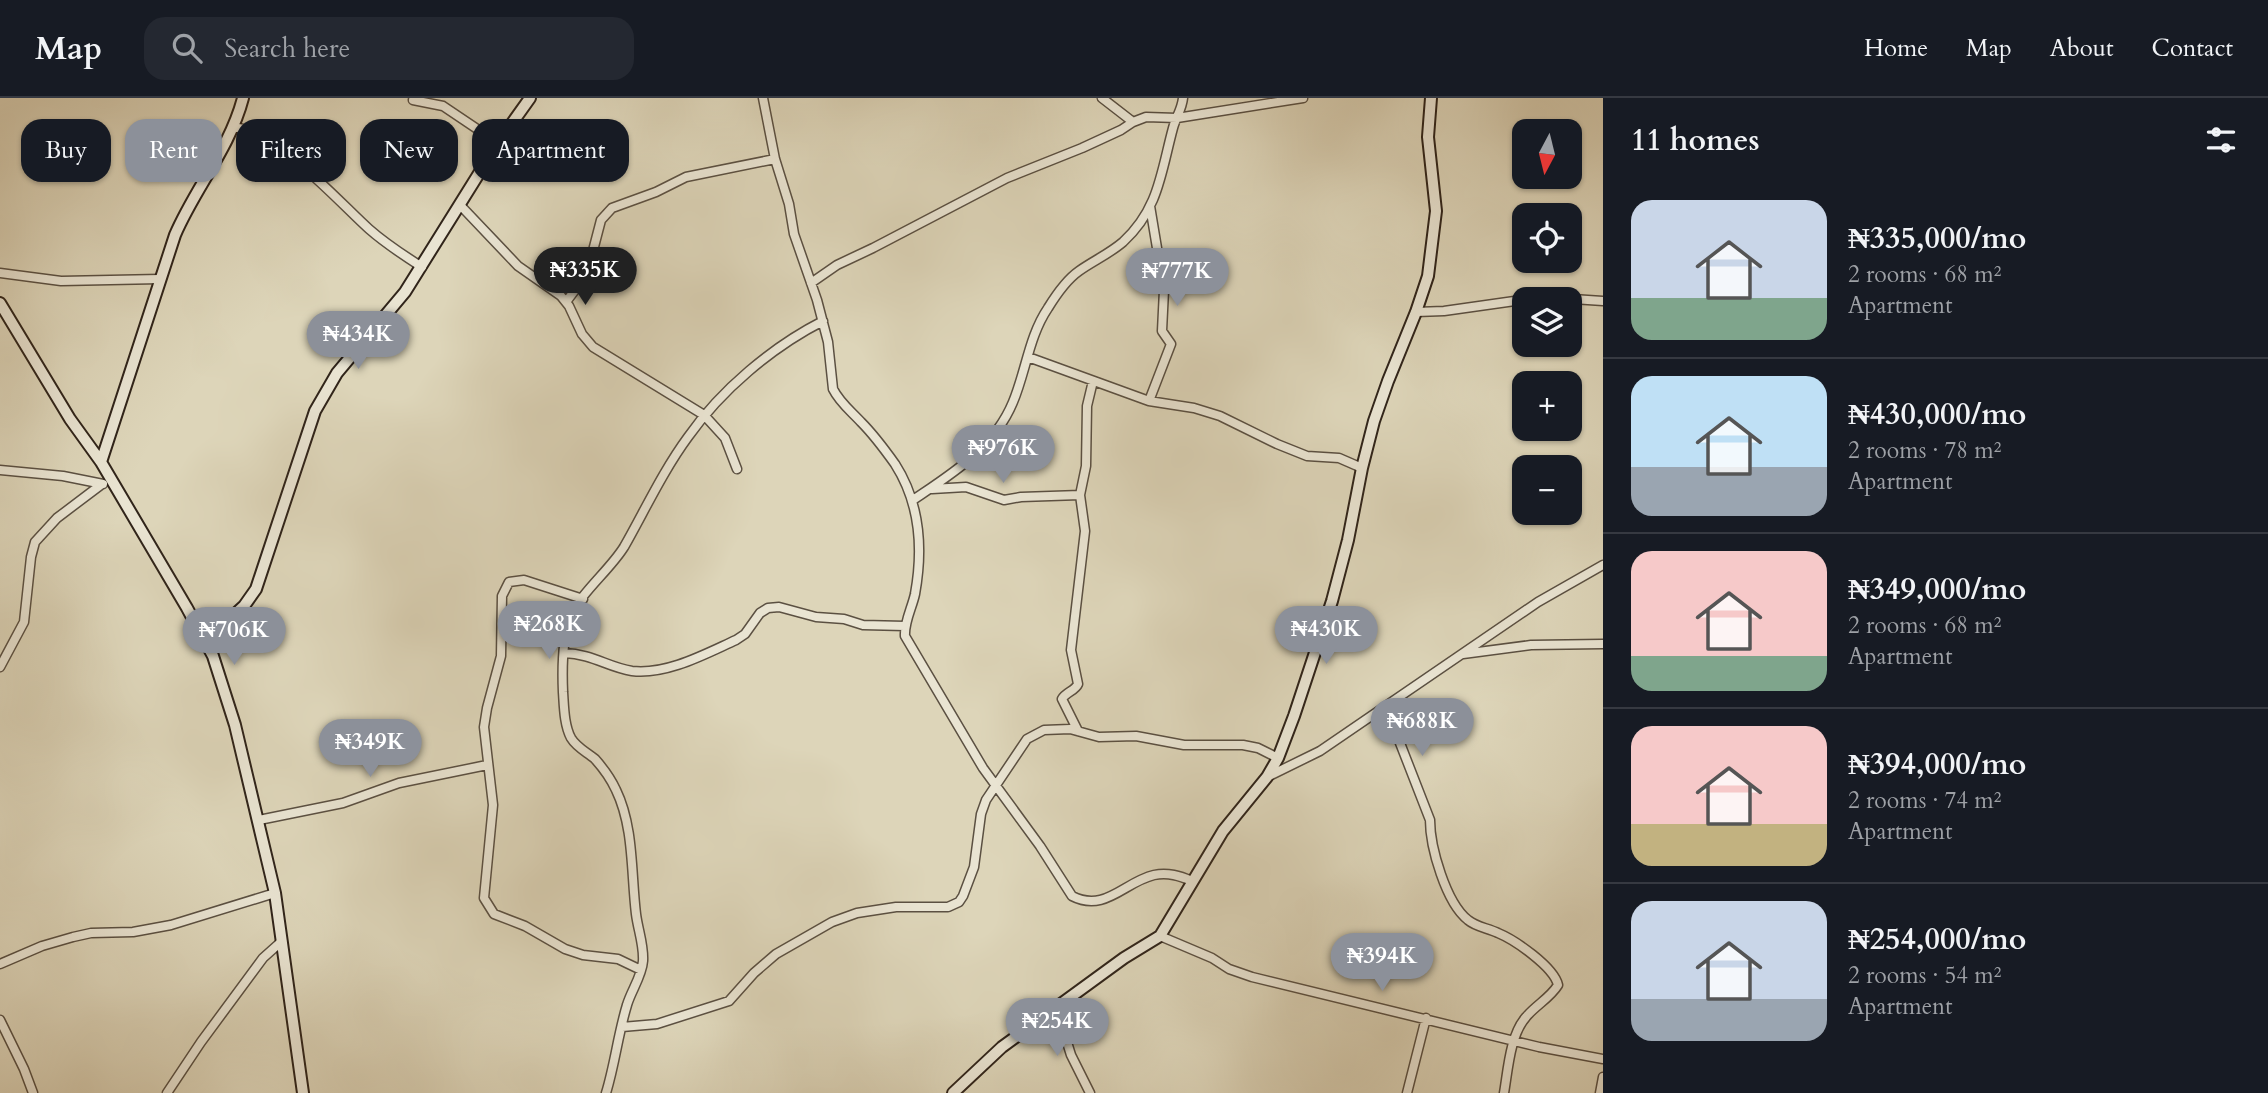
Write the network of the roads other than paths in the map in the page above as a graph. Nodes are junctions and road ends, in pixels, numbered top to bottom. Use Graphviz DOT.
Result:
graph roads {
  1 [pos="243,98"];
  2 [pos="530,98"];
  3 [pos="763,98"];
  4 [pos="1101,98"];
  5 [pos="1183,98"];
  6 [pos="1303,98"];
  7 [pos="1431,98"];
  8 [pos="413,100"];
  9 [pos="436,101"];
  10 [pos="1177,118"];
  11 [pos="515,119"];
  12 [pos="1133,122"];
  13 [pos="472,124"];
  14 [pos="234,128"];
  15 [pos="775,159"];
  16 [pos="474,182"];
  17 [pos="460,205"];
  18 [pos="1150,206"];
  19 [pos="422,267"];
  20 [pos="0,273"];
  21 [pos="160,279"];
  22 [pos="811,283"];
  23 [pos="1603,301"];
  24 [pos="566,302"];
  25 [pos="0,303"];
  26 [pos="1416,312"];
  27 [pos="823,321"];
  28 [pos="1028,357"];
  29 [pos="1093,381"];
  30 [pos="1149,401"];
  31 [pos="704,415"];
  32 [pos="102,462"];
  33 [pos="1362,468"];
  34 [pos="0,470"];
  35 [pos="737,470"];
  36 [pos="107,483"];
  37 [pos="929,489"];
  38 [pos="1080,495"];
  39 [pos="913,500"];
  40 [pos="1603,565"];
  41 [pos="583,599"];
  42 [pos="905,626"];
  43 [pos="206,641"];
  44 [pos="1603,643"];
  45 [pos="565,653"];
  46 [pos="1461,654"];
  47 [pos="0,667"];
  48 [pos="1386,707"];
  49 [pos="1078,732"];
  50 [pos="1278,758"];
  51 [pos="487,765"];
  52 [pos="1267,777"];
  53 [pos="996,785"];
  54 [pos="259,820"];
  55 [pos="1192,881"];
  56 [pos="275,893"];
  57 [pos="1160,936"];
  58 [pos="282,941"];
  59 [pos="0,964"];
  60 [pos="641,970"];
  61 [pos="1056,1007"];
  62 [pos="1426,1018"];
  63 [pos="0,1020"];
  64 [pos="622,1027"];
  65 [pos="1514,1041"];
  66 [pos="1603,1059"];
  67 [pos="1603,1077"];
  68 [pos="33,1093"];
  69 [pos="167,1093"];
  70 [pos="303,1093"];
  71 [pos="606,1093"];
  72 [pos="953,1093"];
  73 [pos="1090,1093"];
  74 [pos="1407,1093"];
  75 [pos="1504,1093"];
  76 [pos="1600,1093"];
  1 -- 14 [label="street"];
  2 -- 11 [label="street"];
  3 -- 15 [label="street"];
  4 -- 12 [label="street"];
  5 -- 10 [label="street"];
  6 -- 10 [label="street"];
  7 -- 26 [label="street"];
  8 -- 9 [label="street"];
  9 -- 13 [label="street"];
  10 -- 12 [label="street"];
  10 -- 18 [label="street"];
  12 -- 22 [label="street"];
  14 -- 19 [label="street"];
  14 -- 21 [label="street"];
  15 -- 22 [label="street"];
  15 -- 24 [label="street"];
  16 -- 17 [label="street"];
  17 -- 19 [label="street"];
  17 -- 24 [label="street"];
  18 -- 28 [label="street"];
  18 -- 30 [label="street"];
  19 -- 43 [label="street"];
  20 -- 21 [label="street"];
  21 -- 32 [label="street"];
  22 -- 27 [label="street"];
  23 -- 26 [label="street"];
  24 -- 31 [label="street"];
  25 -- 32 [label="street"];
  26 -- 33 [label="street"];
  27 -- 31 [label="street"];
  27 -- 39 [label="street"];
  28 -- 29 [label="street"];
  28 -- 37 [label="street"];
  29 -- 30 [label="street"];
  29 -- 38 [label="street"];
  30 -- 33 [label="street"];
  31 -- 35 [label="street"];
  31 -- 41 [label="street"];
  32 -- 36 [label="street"];
  33 -- 50 [label="street"];
  34 -- 36 [label="street"];
  36 -- 43 [label="street"];
  36 -- 47 [label="street"];
  37 -- 38 [label="street"];
  37 -- 39 [label="street"];
  38 -- 49 [label="street"];
  39 -- 42 [label="street"];
  40 -- 46 [label="street"];
  41 -- 45 [label="street"];
  41 -- 51 [label="street"];
  42 -- 45 [label="street"];
  42 -- 53 [label="street"];
  43 -- 54 [label="street"];
  44 -- 46 [label="street"];
  45 -- 60 [label="street"];
  46 -- 48 [label="street"];
  48 -- 52 [label="street"];
  48 -- 65 [label="street"];
  49 -- 50 [label="street"];
  49 -- 53 [label="street"];
  50 -- 52 [label="street"];
  51 -- 54 [label="street"];
  51 -- 60 [label="street"];
  52 -- 55 [label="street"];
  53 -- 55 [label="street"];
  53 -- 64 [label="street"];
  54 -- 56 [label="street"];
  55 -- 57 [label="street"];
  56 -- 58 [label="street"];
  56 -- 59 [label="street"];
  57 -- 61 [label="street"];
  57 -- 62 [label="street"];
  58 -- 69 [label="street"];
  58 -- 70 [label="street"];
  60 -- 64 [label="street"];
  61 -- 72 [label="street"];
  61 -- 73 [label="street"];
  62 -- 65 [label="street"];
  62 -- 74 [label="street"];
  63 -- 68 [label="street"];
  64 -- 71 [label="street"];
  65 -- 66 [label="street"];
  65 -- 75 [label="street"];
  67 -- 76 [label="street"];
}
